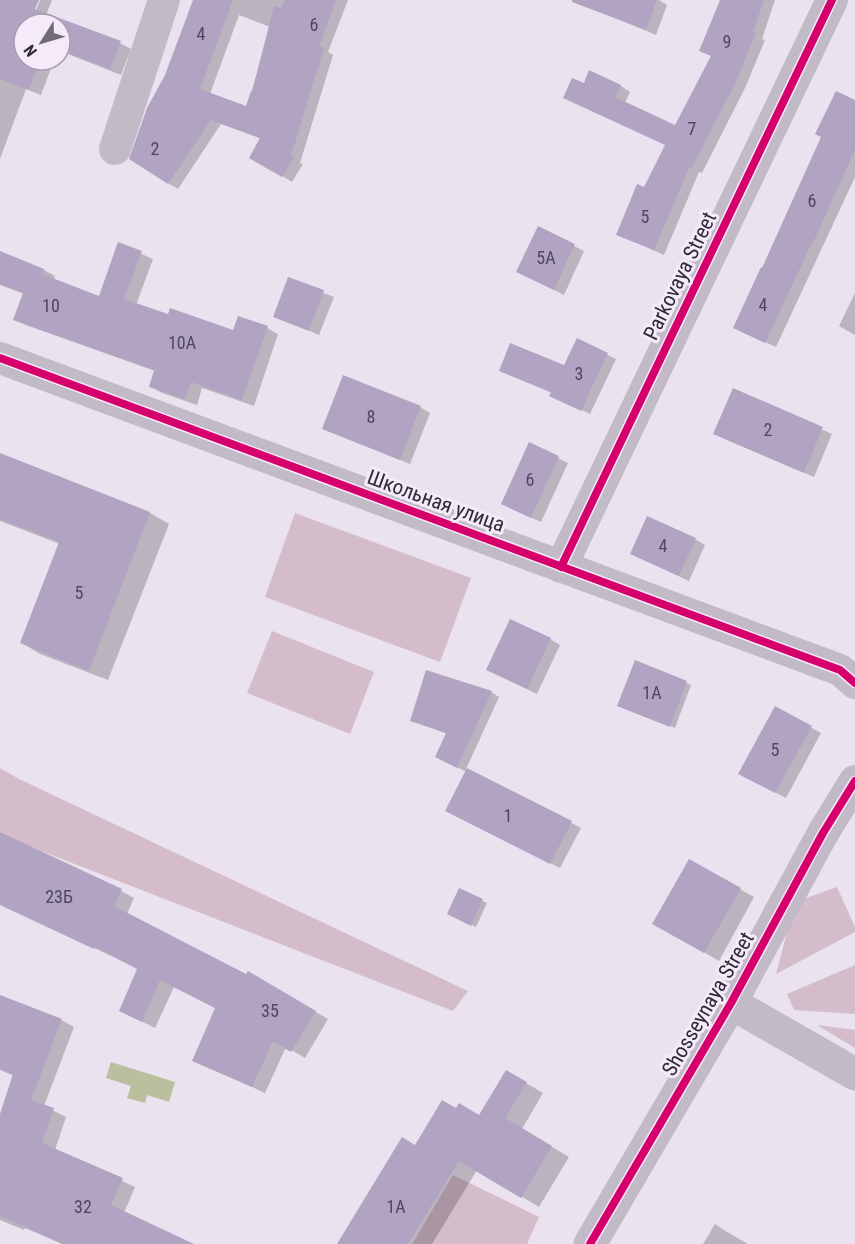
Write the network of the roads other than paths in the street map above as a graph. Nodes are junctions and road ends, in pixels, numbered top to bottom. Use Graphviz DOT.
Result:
graph roads {
  1 [pos="164,0"];
  2 [pos="832,0"];
  3 [pos="115,149"];
  4 [pos="0,358"];
  5 [pos="561,567"];
  6 [pos="855,683"];
  7 [pos="855,781"];
  8 [pos="731,1003"];
  9 [pos="855,1074"];
  10 [pos="590,1244"];
  1 -- 3 [label="street"];
  2 -- 5 [label="street, Parkovaya Street"];
  4 -- 5 [label="street, Школьная улица"];
  5 -- 6 [label="street, Школьная улица"];
  7 -- 8 [label="street, Shosseynaya Street"];
  8 -- 9 [label="street"];
  8 -- 10 [label="street, Shosseynaya Street"];
}
